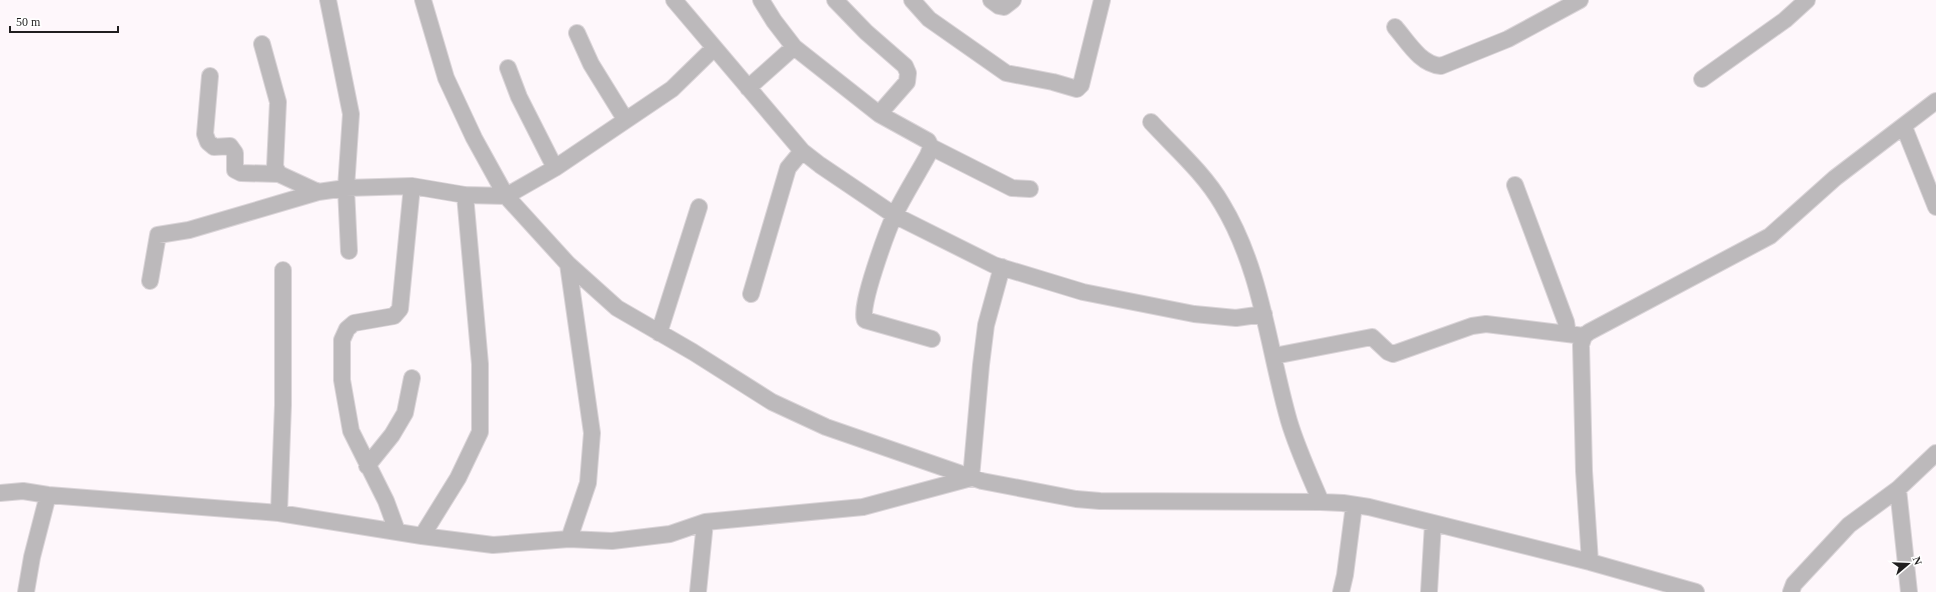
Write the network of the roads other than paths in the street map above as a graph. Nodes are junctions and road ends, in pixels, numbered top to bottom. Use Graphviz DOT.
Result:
graph roads {
  1 [pos="328,0"];
  2 [pos="423,0"];
  3 [pos="674,0"];
  4 [pos="761,0"];
  5 [pos="835,0"];
  6 [pos="912,0"];
  7 [pos="991,0"];
  8 [pos="1013,0"];
  9 [pos="1102,0"];
  10 [pos="1580,0"];
  11 [pos="1808,0"];
  12 [pos="1395,27"];
  13 [pos="577,33"];
  14 [pos="262,44"];
  15 [pos="794,47"];
  16 [pos="714,48"];
  17 [pos="508,68"];
  18 [pos="210,76"];
  19 [pos="1702,79"];
  20 [pos="748,88"];
  21 [pos="1936,101"];
  22 [pos="879,114"];
  23 [pos="625,119"];
  24 [pos="1151,122"];
  25 [pos="1904,127"];
  26 [pos="931,147"];
  27 [pos="802,151"];
  28 [pos="555,168"];
  29 [pos="279,174"];
  30 [pos="1515,184"];
  31 [pos="412,186"];
  32 [pos="346,188"];
  33 [pos="1030,189"];
  34 [pos="318,192"];
  35 [pos="465,195"];
  36 [pos="506,196"];
  37 [pos="699,207"];
  38 [pos="1936,207"];
  39 [pos="894,215"];
  40 [pos="349,251"];
  41 [pos="568,264"];
  42 [pos="1002,267"];
  43 [pos="283,270"];
  44 [pos="150,281"];
  45 [pos="751,294"];
  46 [pos="1264,314"];
  47 [pos="660,332"];
  48 [pos="1568,334"];
  49 [pos="1584,336"];
  50 [pos="932,339"];
  51 [pos="1274,356"];
  52 [pos="412,378"];
  53 [pos="1936,453"];
  54 [pos="367,466"];
  55 [pos="971,478"];
  56 [pos="1898,489"];
  57 [pos="0,494"];
  58 [pos="48,495"];
  59 [pos="1321,502"];
  60 [pos="1354,505"];
  61 [pos="279,513"];
  62 [pos="705,522"];
  63 [pos="1433,523"];
  64 [pos="397,531"];
  65 [pos="422,536"];
  66 [pos="569,539"];
  67 [pos="1590,562"];
  68 [pos="1677,590"];
  69 [pos="26,592"];
  70 [pos="698,592"];
  71 [pos="1341,592"];
  72 [pos="1429,592"];
  73 [pos="1696,592"];
  74 [pos="1791,592"];
  75 [pos="1909,592"];
  1 -- 32 [label="street"];
  2 -- 36 [label="street"];
  3 -- 16 [label="street"];
  4 -- 15 [label="street"];
  5 -- 22 [label="street"];
  6 -- 9 [label="street"];
  7 -- 8 [label="street"];
  10 -- 12 [label="street"];
  11 -- 19 [label="street"];
  13 -- 23 [label="street"];
  14 -- 29 [label="street"];
  15 -- 20 [label="street"];
  15 -- 22 [label="street"];
  16 -- 20 [label="street"];
  16 -- 23 [label="street"];
  17 -- 28 [label="street"];
  18 -- 29 [label="street"];
  20 -- 27 [label="street"];
  21 -- 25 [label="street"];
  22 -- 26 [label="street"];
  23 -- 28 [label="street"];
  24 -- 46 [label="street"];
  25 -- 38 [label="street"];
  25 -- 49 [label="street"];
  26 -- 33 [label="street"];
  26 -- 39 [label="street"];
  27 -- 39 [label="street"];
  27 -- 45 [label="street"];
  28 -- 36 [label="street"];
  29 -- 34 [label="street"];
  30 -- 48 [label="street"];
  31 -- 32 [label="street"];
  31 -- 35 [label="street"];
  31 -- 54 [label="street"];
  32 -- 34 [label="street"];
  32 -- 40 [label="street"];
  34 -- 44 [label="street"];
  35 -- 36 [label="street"];
  35 -- 65 [label="street"];
  36 -- 41 [label="street"];
  37 -- 47 [label="street"];
  39 -- 42 [label="street"];
  39 -- 50 [label="street"];
  41 -- 47 [label="street"];
  41 -- 66 [label="street"];
  42 -- 46 [label="street"];
  42 -- 55 [label="street"];
  43 -- 61 [label="street"];
  46 -- 51 [label="street"];
  47 -- 55 [label="street"];
  48 -- 49 [label="street"];
  48 -- 51 [label="street"];
  49 -- 67 [label="street"];
  51 -- 59 [label="street"];
  52 -- 54 [label="street"];
  53 -- 56 [label="street"];
  54 -- 64 [label="street"];
  55 -- 59 [label="street"];
  55 -- 62 [label="street"];
  56 -- 74 [label="street"];
  56 -- 75 [label="street"];
  57 -- 58 [label="street"];
  58 -- 61 [label="street"];
  58 -- 69 [label="street"];
  59 -- 60 [label="street"];
  60 -- 63 [label="street"];
  60 -- 71 [label="street"];
  61 -- 64 [label="street"];
  62 -- 66 [label="street"];
  62 -- 70 [label="street"];
  63 -- 67 [label="street"];
  63 -- 72 [label="street"];
  64 -- 65 [label="street"];
  65 -- 66 [label="street"];
  67 -- 68 [label="street"];
  68 -- 73 [label="street"];
}
